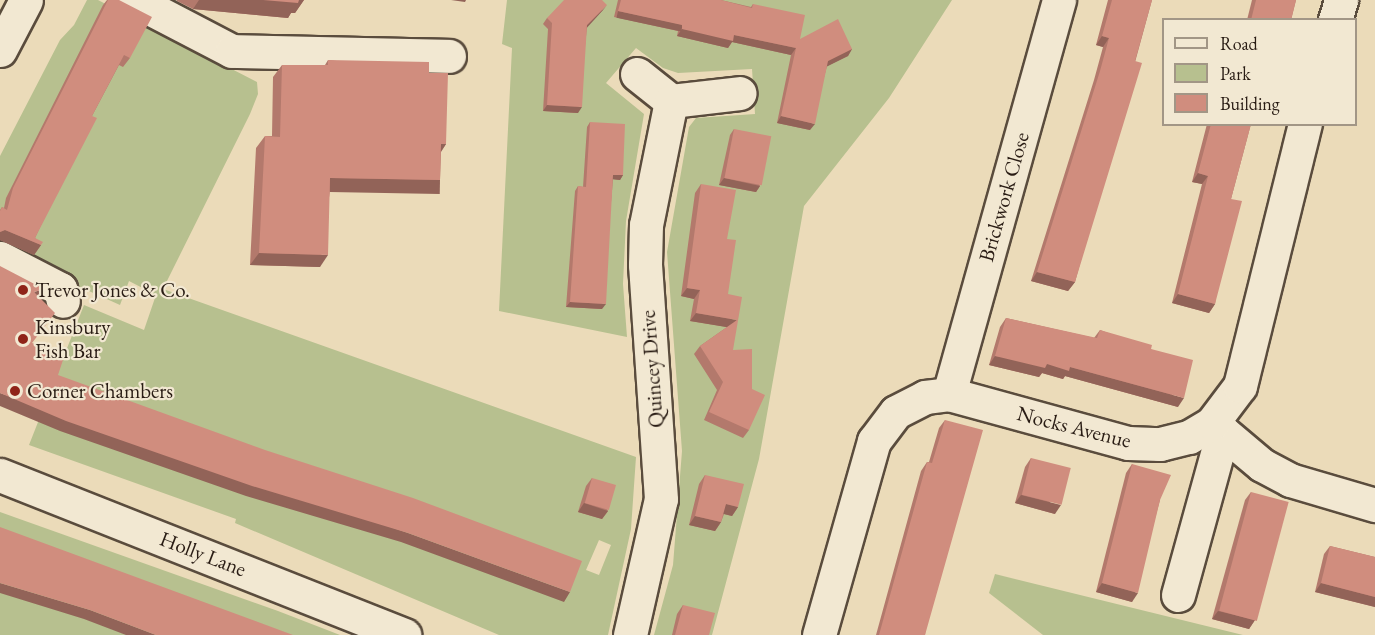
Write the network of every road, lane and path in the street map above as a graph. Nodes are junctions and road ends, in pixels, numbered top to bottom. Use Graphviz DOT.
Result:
graph roads {
  1 [pos="26,0"];
  2 [pos="134,0"];
  3 [pos="1059,0"];
  4 [pos="1341,0"];
  5 [pos="1336,18"];
  6 [pos="4,30"];
  7 [pos="449,56"];
  8 [pos="637,74"];
  9 [pos="740,93"];
  10 [pos="670,101"];
  11 [pos="1305,126"];
  12 [pos="0,258"];
  13 [pos="63,301"];
  14 [pos="949,394"];
  15 [pos="1217,427"];
  16 [pos="0,475"];
  17 [pos="1375,505"];
  18 [pos="1178,595"];
  19 [pos="404,635"];
  20 [pos="630,635"];
  21 [pos="819,635"];
  1 -- 6 [label="street"];
  2 -- 7 [label="street"];
  3 -- 14 [label="street, Brickwork Close"];
  4 -- 5 [label="street"];
  8 -- 10 [label="street"];
  9 -- 10 [label="street"];
  10 -- 20 [label="street, Quincey Drive"];
  11 -- 15 [label="street, Nocks Avenue"];
  12 -- 13 [label="street"];
  14 -- 15 [label="street, Nocks Avenue"];
  14 -- 21 [label="street, Nocks Avenue"];
  15 -- 17 [label="street"];
  15 -- 18 [label="street"];
  16 -- 19 [label="street, Holly Lane"];
}
